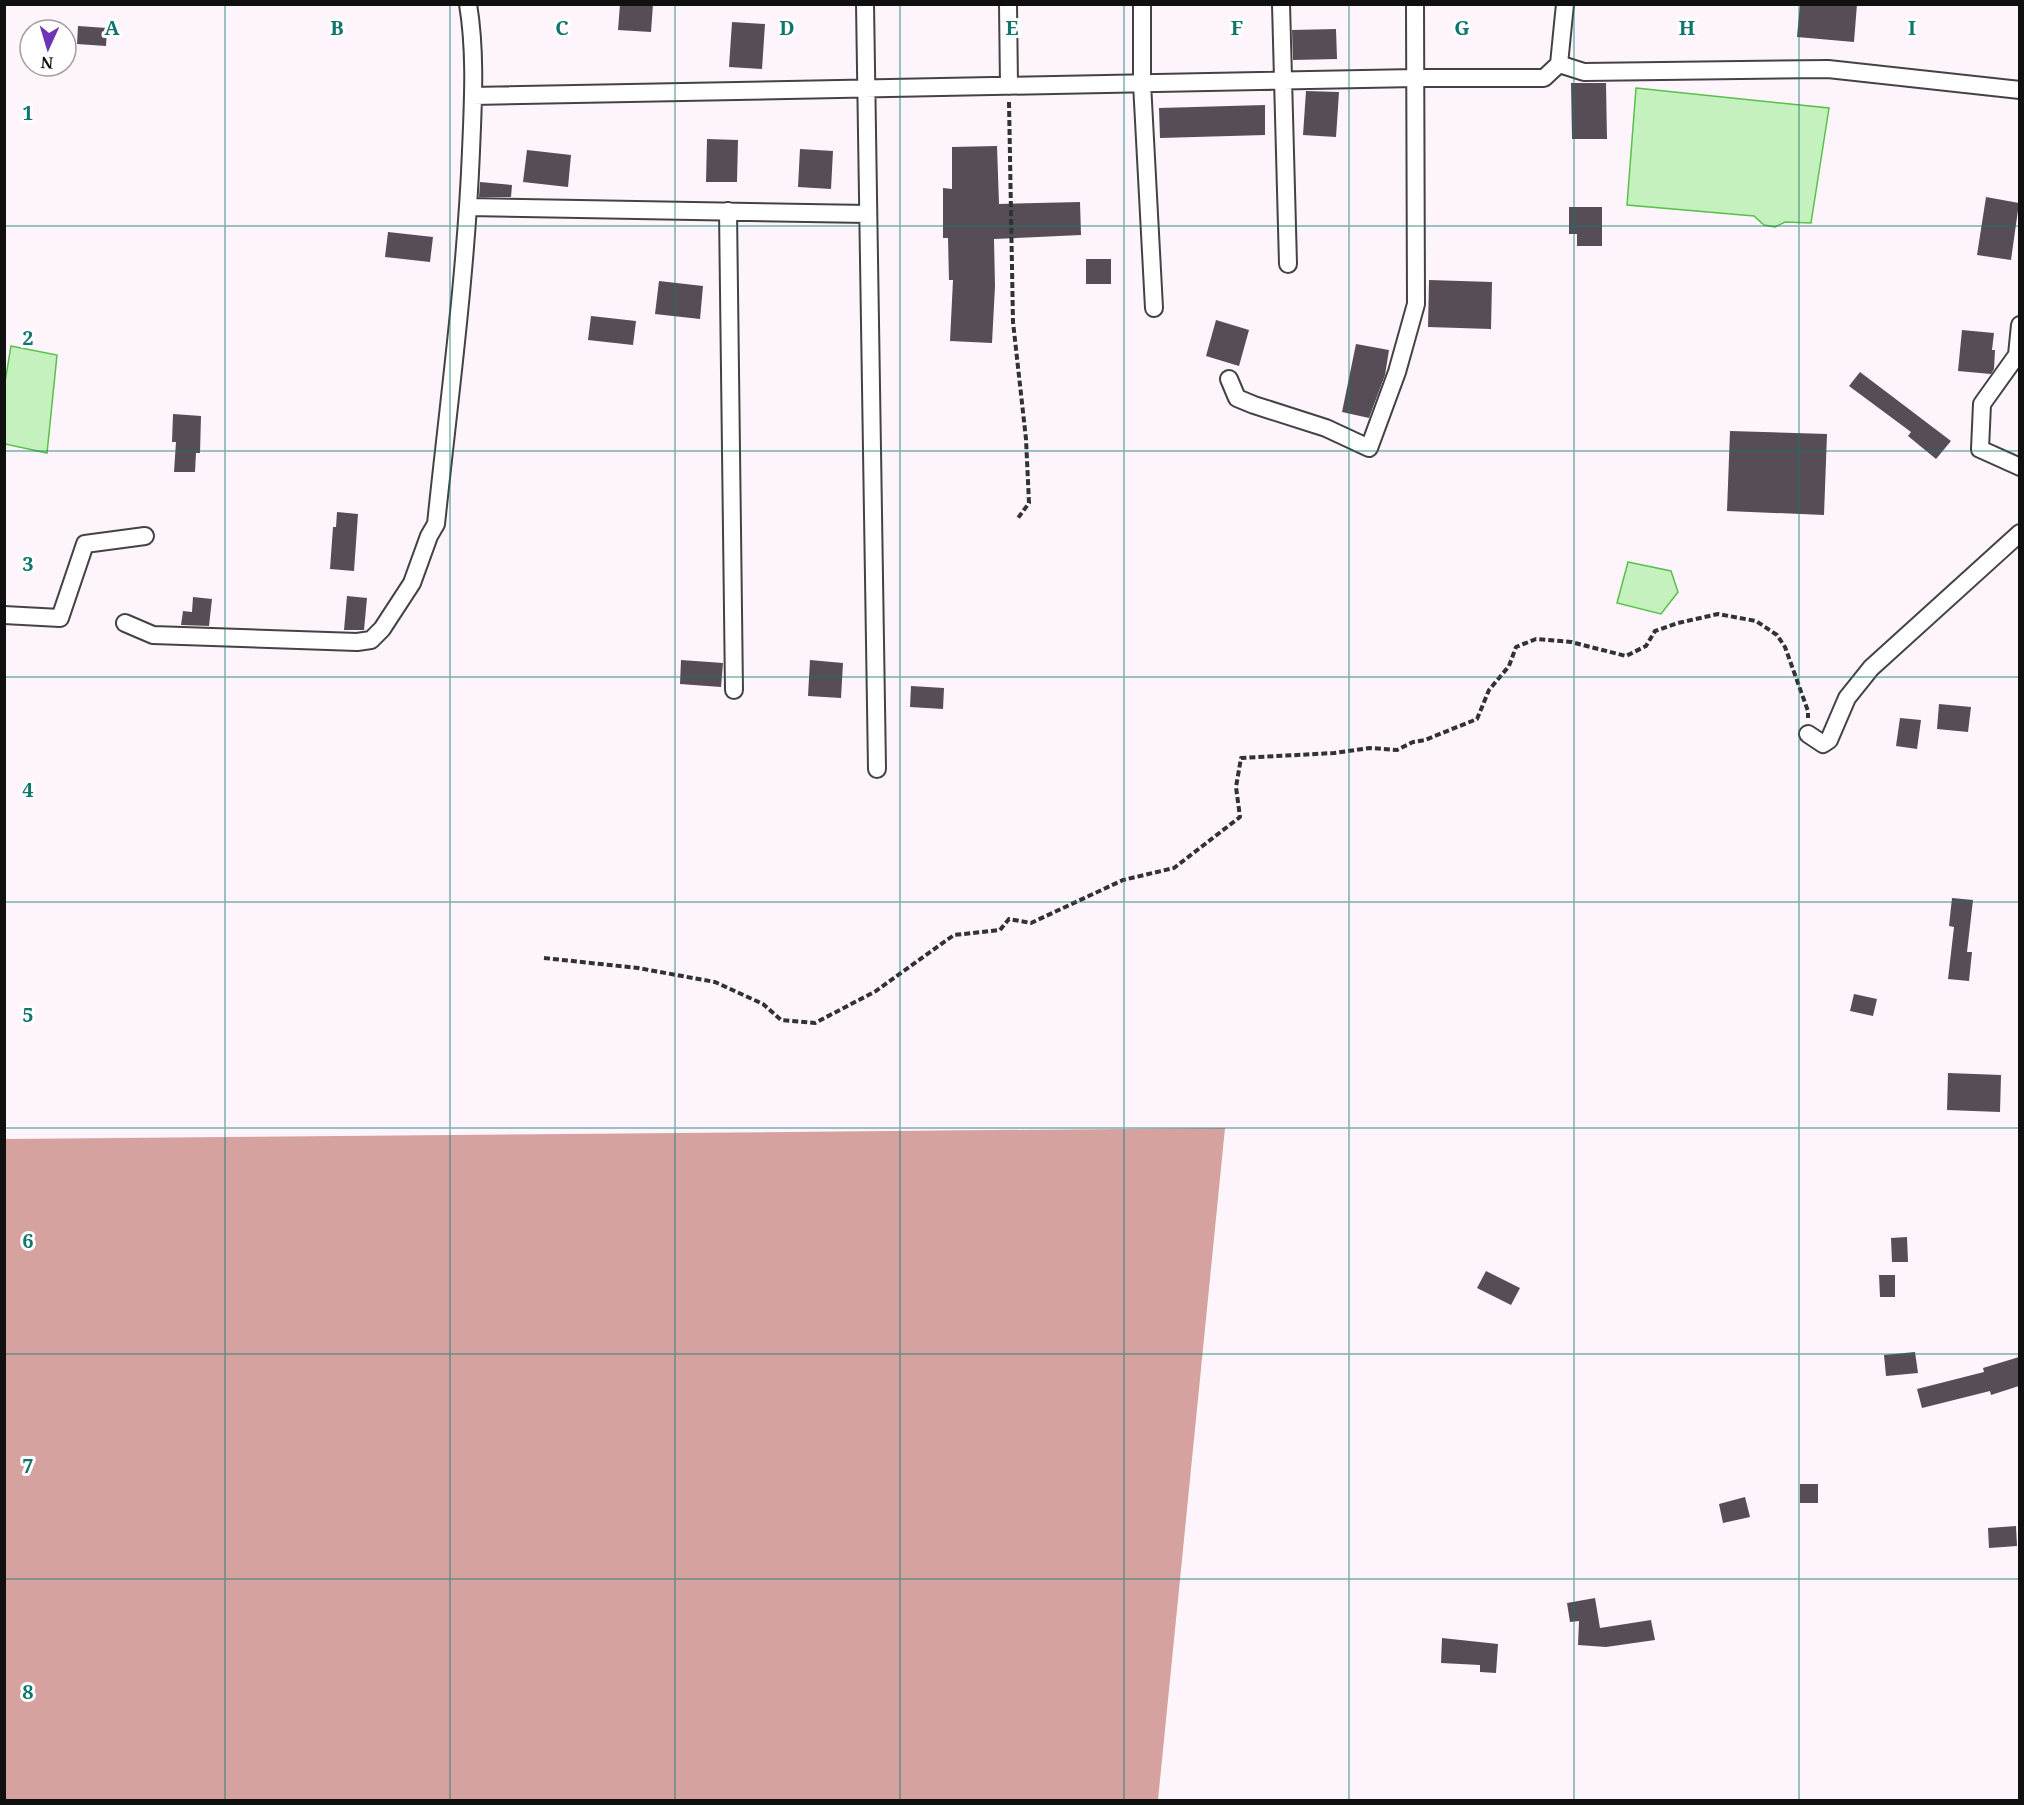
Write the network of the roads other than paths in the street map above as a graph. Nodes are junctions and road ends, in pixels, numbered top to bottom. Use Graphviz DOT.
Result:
graph roads {
  1 [pos="468,4"];
  2 [pos="865,4"];
  3 [pos="1008,4"];
  4 [pos="1142,4"];
  5 [pos="1281,4"];
  6 [pos="1415,4"];
  7 [pos="1565,4"];
  8 [pos="1559,64"];
  9 [pos="1416,78"];
  10 [pos="1282,81"];
  11 [pos="1142,83"];
  12 [pos="1009,86"];
  13 [pos="866,88"];
  14 [pos="2019,90"];
  15 [pos="473,96"];
  16 [pos="469,207"];
  17 [pos="728,211"];
  18 [pos="868,214"];
  19 [pos="1288,264"];
  20 [pos="1154,308"];
  21 [pos="2019,325"];
  22 [pos="1229,380"];
  23 [pos="2019,467"];
  24 [pos="2019,533"];
  25 [pos="145,536"];
  26 [pos="4,615"];
  27 [pos="125,622"];
  28 [pos="734,690"];
  29 [pos="1808,734"];
  30 [pos="877,770"];
  1 -- 15 [label="street"];
  2 -- 13 [label="street"];
  3 -- 12 [label="street"];
  4 -- 11 [label="street"];
  5 -- 10 [label="street"];
  6 -- 9 [label="street"];
  7 -- 8 [label="street"];
  8 -- 9 [label="street"];
  8 -- 14 [label="street"];
  9 -- 10 [label="street"];
  9 -- 22 [label="street"];
  10 -- 11 [label="street"];
  10 -- 19 [label="street"];
  11 -- 12 [label="street"];
  11 -- 20 [label="street"];
  12 -- 13 [label="street"];
  13 -- 15 [label="street"];
  13 -- 18 [label="street"];
  15 -- 16 [label="street"];
  16 -- 17 [label="street"];
  16 -- 27 [label="street"];
  17 -- 18 [label="street"];
  17 -- 28 [label="street"];
  18 -- 30 [label="street"];
  21 -- 23 [label="street"];
  24 -- 29 [label="street"];
  25 -- 26 [label="street"];
}
